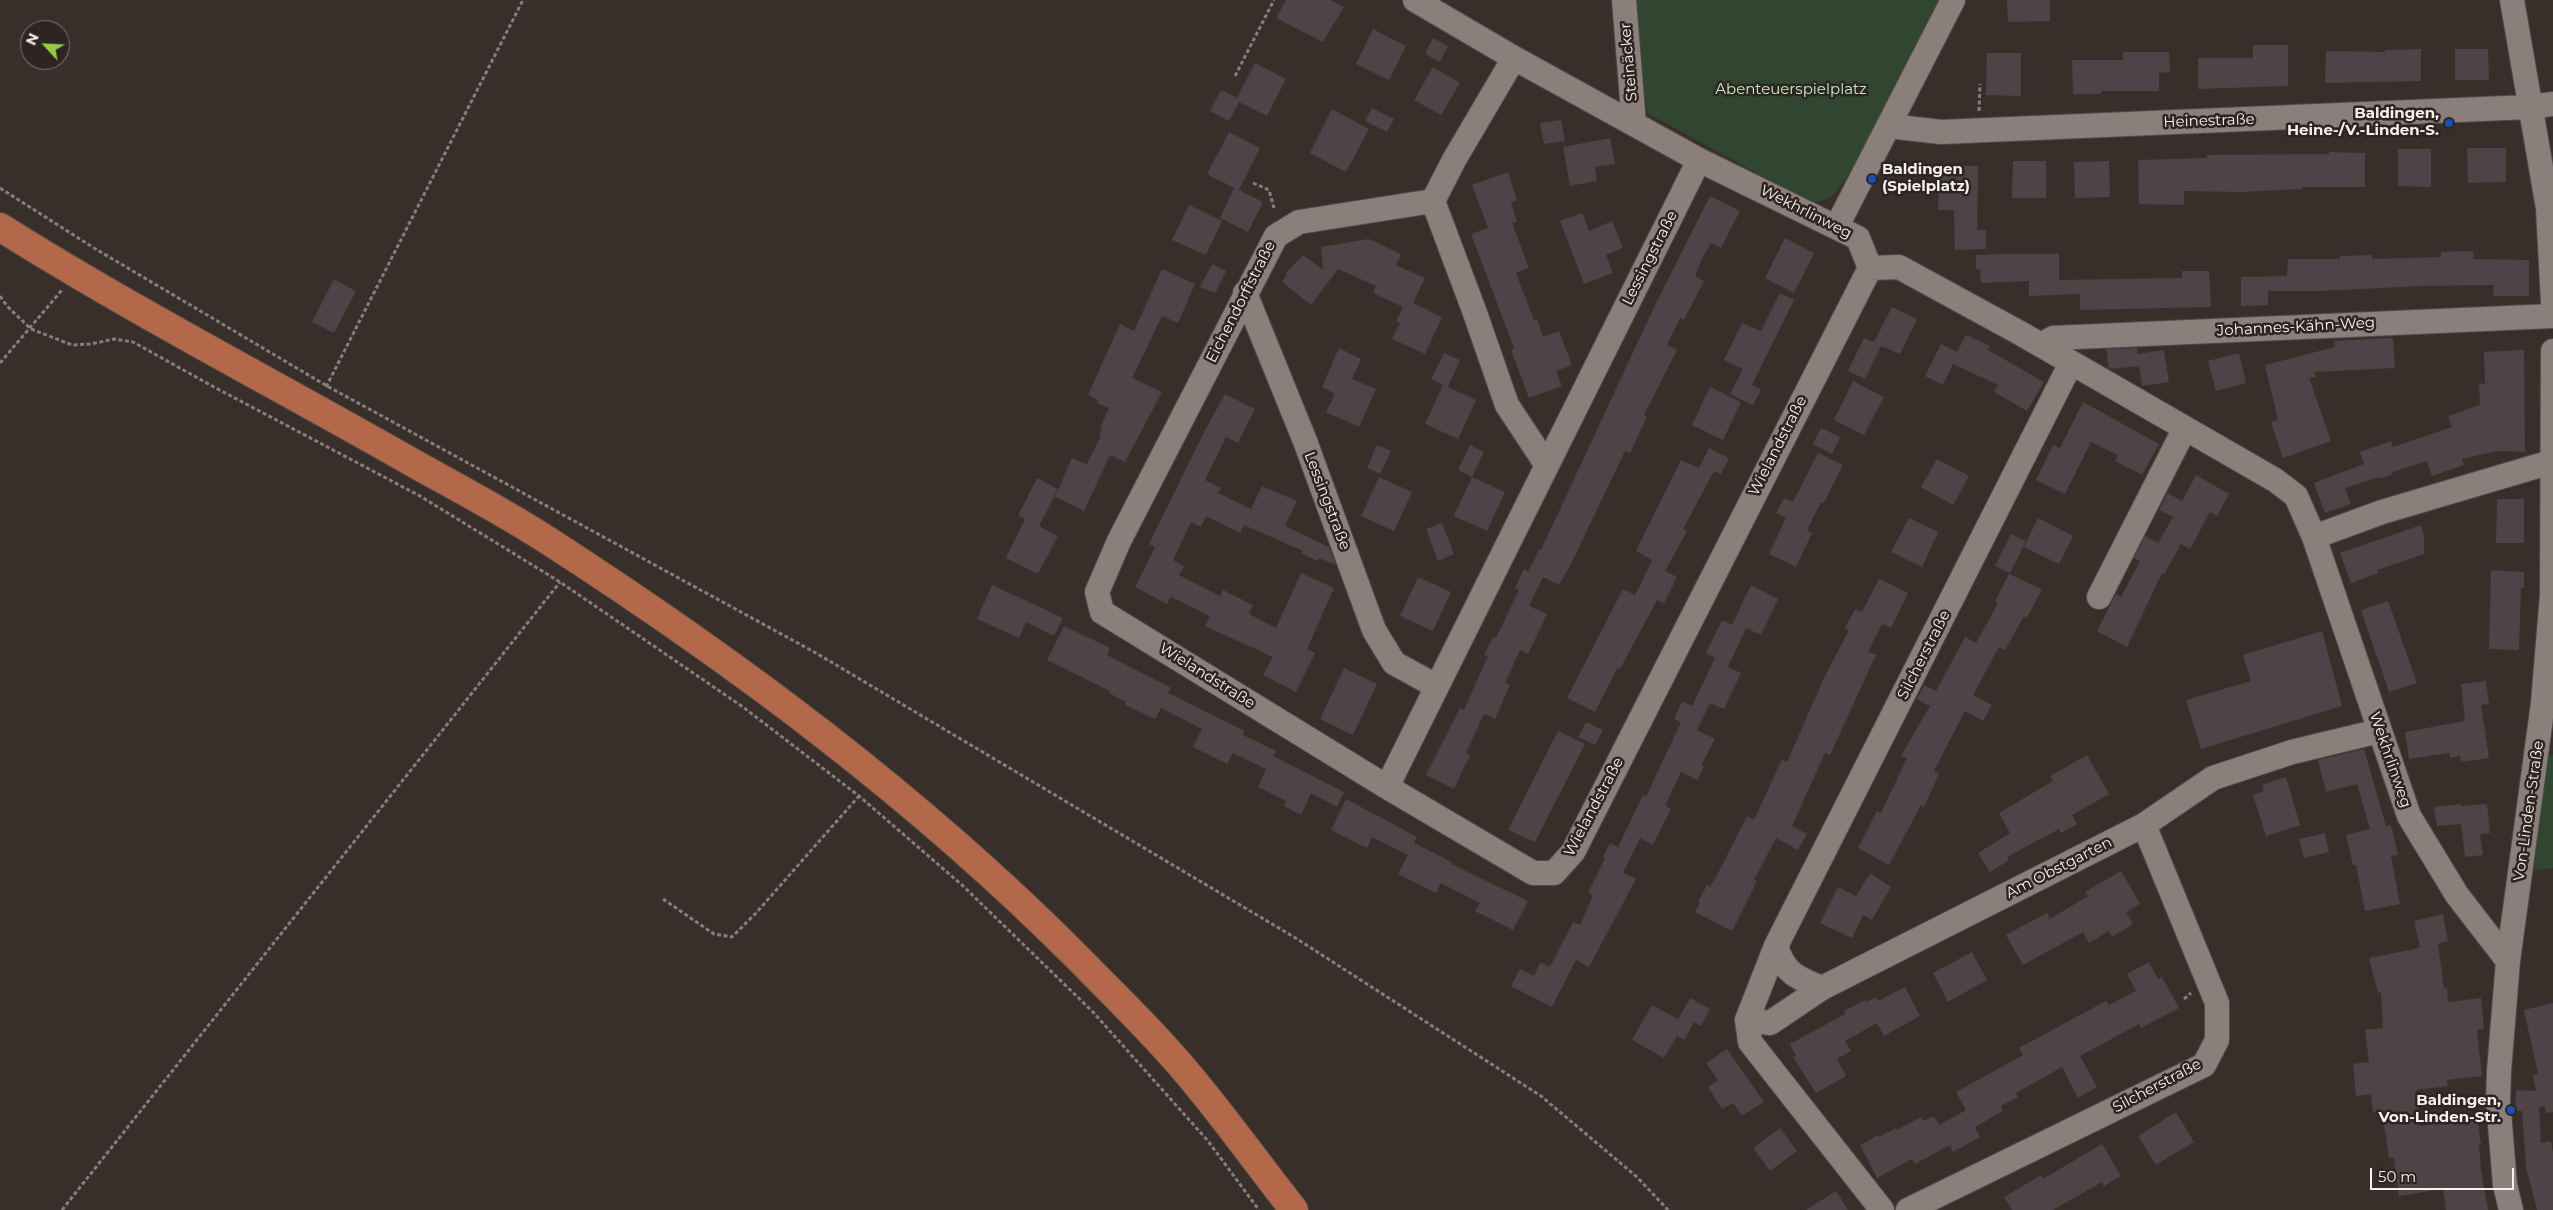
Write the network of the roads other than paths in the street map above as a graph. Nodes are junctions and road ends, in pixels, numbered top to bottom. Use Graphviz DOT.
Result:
graph roads {
  1 [pos="1624,0"];
  2 [pos="1953,0"];
  3 [pos="2512,0"];
  4 [pos="1427,4"];
  5 [pos="1514,58"];
  6 [pos="2553,104"];
  7 [pos="2529,107"];
  8 [pos="1634,124"];
  9 [pos="1889,126"];
  10 [pos="1699,160"];
  11 [pos="1433,201"];
  12 [pos="1837,226"];
  13 [pos="0,228"];
  14 [pos="1870,268"];
  15 [pos="1245,293"];
  16 [pos="2553,302"];
  17 [pos="2553,316"];
  18 [pos="2041,345"];
  19 [pos="2553,351"];
  20 [pos="2071,363"];
  21 [pos="2184,428"];
  22 [pos="2551,462"];
  23 [pos="1546,464"];
  24 [pos="2314,537"];
  25 [pos="1114,553"];
  26 [pos="2099,597"];
  27 [pos="1436,686"];
  28 [pos="2379,731"];
  29 [pos="1387,787"];
  30 [pos="2144,824"];
  31 [pos="1776,946"];
  32 [pos="2508,961"];
  33 [pos="1822,988"];
  34 [pos="1746,1020"];
  35 [pos="1294,1210"];
  36 [pos="1882,1210"];
  37 [pos="1908,1210"];
  38 [pos="2511,1210"];
  1 -- 8 [label="street, Steinäcker"];
  2 -- 9 [label="street"];
  3 -- 7 [label="street"];
  4 -- 5 [label="street, Wekhrlinweg"];
  5 -- 8 [label="street, Wekhrlinweg"];
  5 -- 11 [label="street"];
  6 -- 7 [label="street, Heinestraße"];
  7 -- 9 [label="street, Heinestraße"];
  7 -- 16 [label="street"];
  8 -- 10 [label="street, Wekhrlinweg"];
  9 -- 12 [label="street"];
  10 -- 12 [label="street, Wekhrlinweg"];
  10 -- 23 [label="street, Lessingstraße"];
  11 -- 15 [label="street, Eichendorffstraße"];
  11 -- 23 [label="street"];
  12 -- 14 [label="street, Wekhrlinweg"];
  13 -- 35 [label="main road"];
  14 -- 18 [label="street, Wekhrlinweg"];
  14 -- 29 [label="street, Wielandstraße"];
  15 -- 25 [label="street, Eichendorffstraße"];
  15 -- 27 [label="street, Lessingstraße"];
  17 -- 18 [label="street, Johannes-Kähn-Weg"];
  18 -- 20 [label="street, Wekhrlinweg"];
  19 -- 22 [label="street, Von-Linden-Straße"];
  20 -- 21 [label="street, Wekhrlinweg"];
  20 -- 31 [label="street, Silcherstraße"];
  21 -- 24 [label="street, Wekhrlinweg"];
  21 -- 26 [label="street"];
  22 -- 24 [label="street"];
  22 -- 32 [label="street, Von-Linden-Straße"];
  23 -- 27 [label="street, Lessingstraße"];
  24 -- 28 [label="street, Wekhrlinweg"];
  25 -- 29 [label="street, Wielandstraße"];
  27 -- 29 [label="street, Lessingstraße"];
  28 -- 30 [label="street, Am Obstgarten"];
  28 -- 32 [label="street, Wekhrlinweg"];
  30 -- 33 [label="street, Am Obstgarten"];
  30 -- 37 [label="street, Silcherstraße"];
  31 -- 33 [label="street"];
  31 -- 34 [label="street, Silcherstraße"];
  32 -- 38 [label="street, Von-Linden-Straße"];
  33 -- 34 [label="street, Am Obstgarten"];
  34 -- 36 [label="street"];
}
